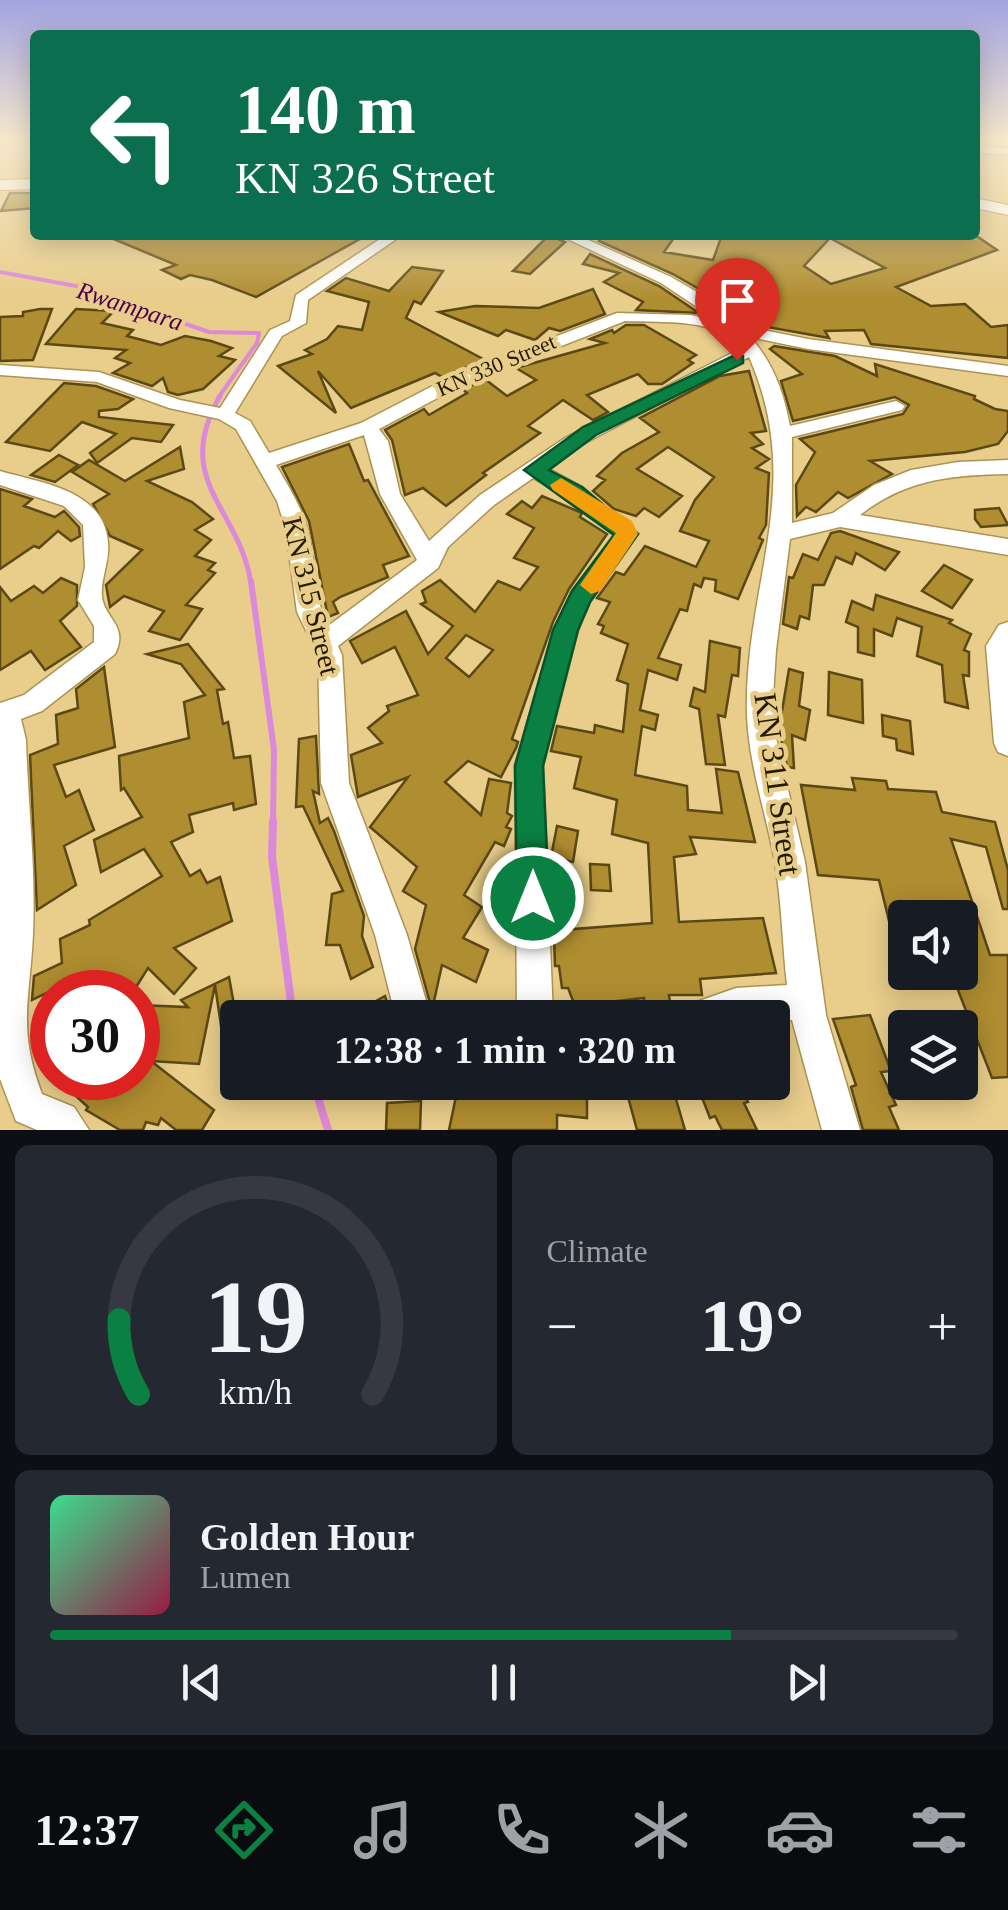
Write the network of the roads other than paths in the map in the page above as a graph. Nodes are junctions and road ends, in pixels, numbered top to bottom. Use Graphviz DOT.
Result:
graph roads {
  1 [pos="980,204"];
  2 [pos="1008,210"];
  3 [pos="387,240"];
  4 [pos="576,240"];
  5 [pos="744,341"];
  6 [pos="0,370"];
  7 [pos="1008,371"];
  8 [pos="896,406"];
  9 [pos="224,415"];
  10 [pos="368,427"];
  11 [pos="782,434"];
  12 [pos="264,462"];
  13 [pos="1008,467"];
  14 [pos="534,470"];
  15 [pos="0,478"];
  16 [pos="840,520"];
  17 [pos="781,534"];
  18 [pos="1008,548"];
  19 [pos="430,562"];
  20 [pos="1008,632"];
  21 [pos="324,642"];
  22 [pos="1008,743"];
  23 [pos="409,1000"];
  24 [pos="535,1000"];
  25 [pos="806,1002"];
  26 [pos="790,1003"];
  27 [pos="70,1130"];
  28 [pos="841,1130"];
  1 -- 2 [label="main road"];
  3 -- 9 [label="street"];
  4 -- 5 [label="street, KN 311 Street"];
  5 -- 7 [label="street, KN 330 Street"];
  5 -- 10 [label="street, KN 330 Street"];
  5 -- 11 [label="street, KN 311 Street"];
  5 -- 14 [label="street"];
  6 -- 9 [label="street"];
  8 -- 11 [label="street"];
  9 -- 12 [label="street, KN 315 Street"];
  10 -- 12 [label="street, KN 330 Street"];
  10 -- 19 [label="street"];
  11 -- 17 [label="street, KN 311 Street"];
  12 -- 21 [label="street, KN 315 Street"];
  13 -- 16 [label="street"];
  14 -- 19 [label="street"];
  14 -- 24 [label="street"];
  15 -- 27 [label="street"];
  16 -- 17 [label="street"];
  16 -- 18 [label="street"];
  17 -- 25 [label="street, KN 311 Street"];
  19 -- 21 [label="street"];
  20 -- 22 [label="street"];
  21 -- 23 [label="street, KN 315 Street"];
  25 -- 26 [label="street"];
  25 -- 28 [label="street, KN 311 Street"];
}
